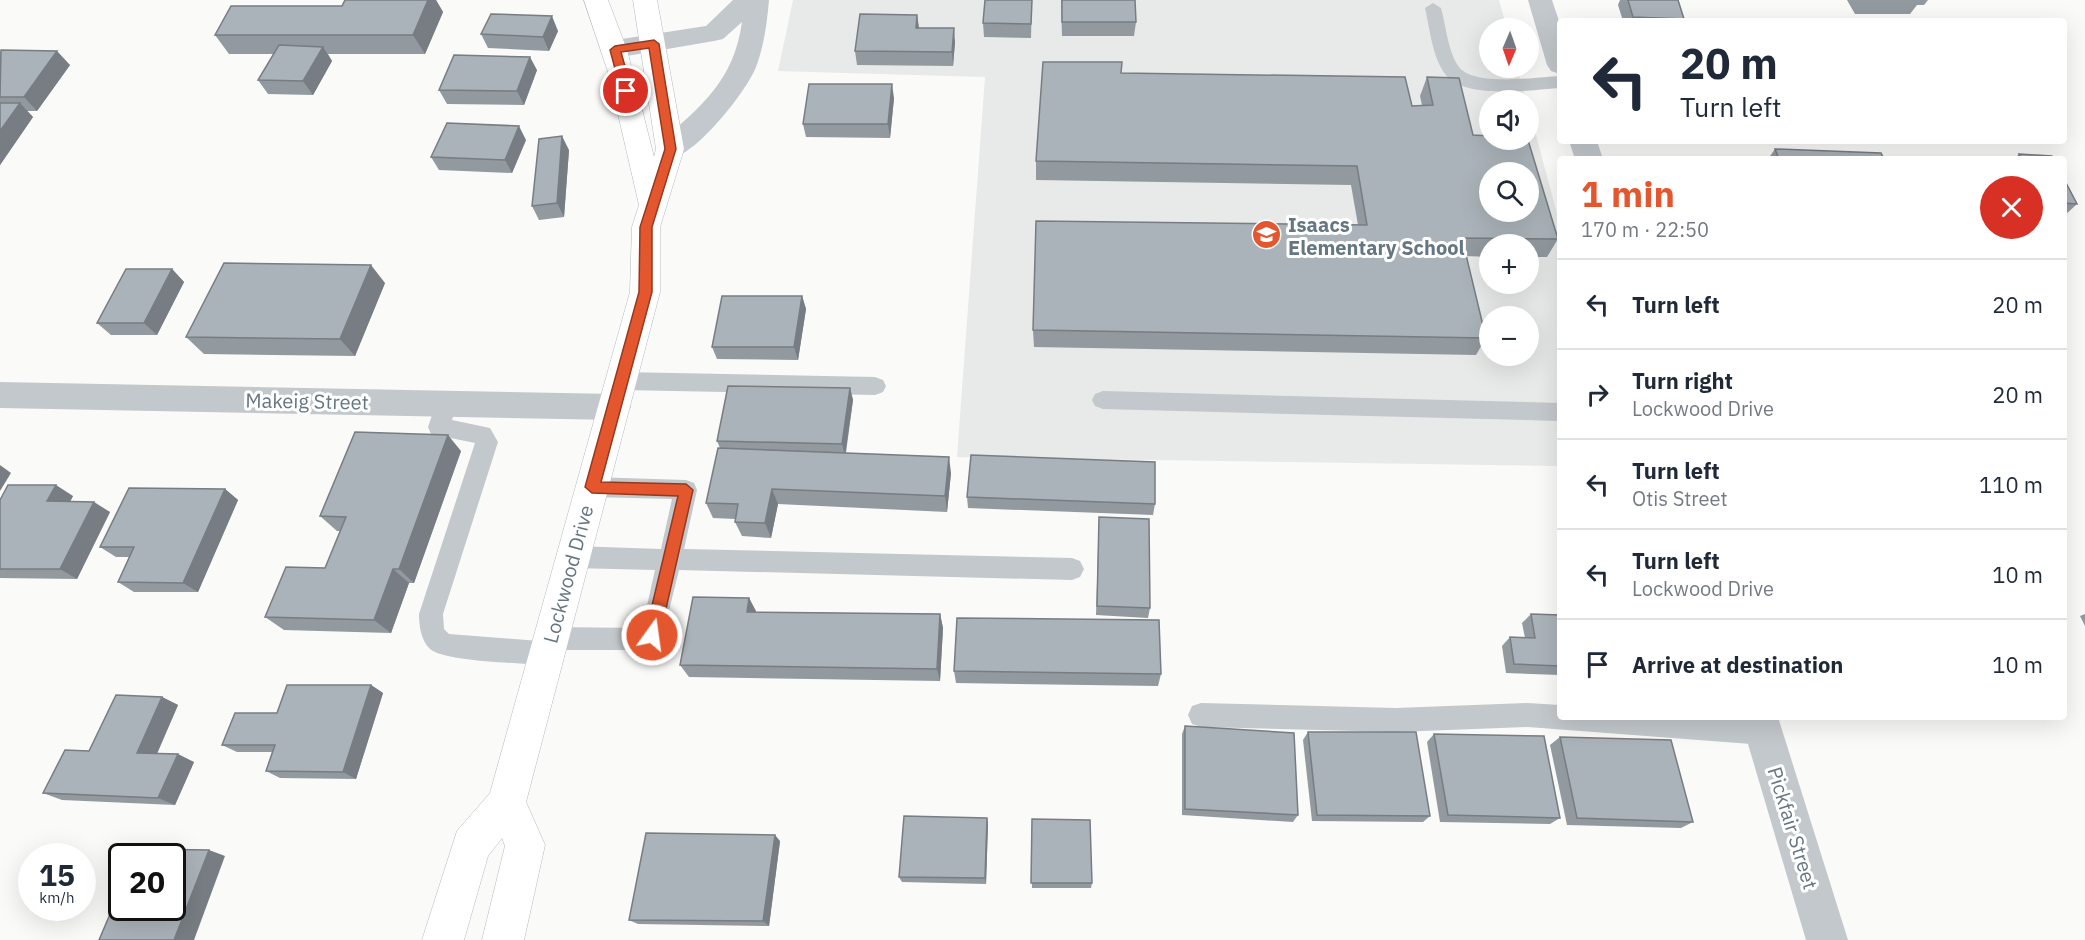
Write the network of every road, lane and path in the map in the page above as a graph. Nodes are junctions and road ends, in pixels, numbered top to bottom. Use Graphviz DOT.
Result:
graph roads {
  1 [pos="596,0"];
  2 [pos="645,0"];
  3 [pos="745,0"];
  4 [pos="758,0"];
  5 [pos="1540,0"];
  6 [pos="1433,8"];
  7 [pos="754,35"];
  8 [pos="655,53"];
  9 [pos="1557,55"];
  10 [pos="619,59"];
  11 [pos="1557,82"];
  12 [pos="670,149"];
  13 [pos="652,204"];
  14 [pos="875,386"];
  15 [pos="618,394"];
  16 [pos="0,395"];
  17 [pos="1103,400"];
  18 [pos="446,404"];
  19 [pos="1557,412"];
  20 [pos="592,487"];
  21 [pos="573,557"];
  22 [pos="671,560"];
  23 [pos="1072,569"];
  24 [pos="548,646"];
  25 [pos="1200,715"];
  26 [pos="1557,717"];
  27 [pos="1636,720"];
  28 [pos="1762,725"];
  29 [pos="506,803"];
  30 [pos="443,940"];
  31 [pos="503,940"];
  32 [pos="1827,940"];
  1 -- 10 [label="main road, Lockwood Drive"];
  2 -- 8 [label="main road, Lockwood Drive"];
  3 -- 8 [label="street"];
  4 -- 7 [label="street"];
  5 -- 9 [label="street"];
  6 -- 11 [label="lane"];
  7 -- 8 [label="street"];
  7 -- 12 [label="street"];
  8 -- 10 [label="street"];
  8 -- 12 [label="main road, Lockwood Drive"];
  10 -- 13 [label="main road, Lockwood Drive"];
  12 -- 13 [label="main road, Lockwood Drive"];
  13 -- 15 [label="main road, Lockwood Drive"];
  14 -- 15 [label="lane"];
  15 -- 18 [label="street, Makeig Street"];
  15 -- 20 [label="main road, Lockwood Drive"];
  16 -- 18 [label="street, Makeig Street"];
  17 -- 19 [label="lane"];
  18 -- 24 [label="lane"];
  20 -- 21 [label="main road, Lockwood Drive"];
  20 -- 22 [label="lane"];
  21 -- 22 [label="lane"];
  21 -- 24 [label="main road, Lockwood Drive"];
  22 -- 23 [label="lane"];
  22 -- 24 [label="lane"];
  24 -- 29 [label="main road, Lockwood Drive"];
  25 -- 26 [label="lane"];
  27 -- 28 [label="lane"];
  28 -- 32 [label="street, Pickfair Street"];
  29 -- 30 [label="main road, Lockwood Drive"];
  29 -- 31 [label="main road"];
}
